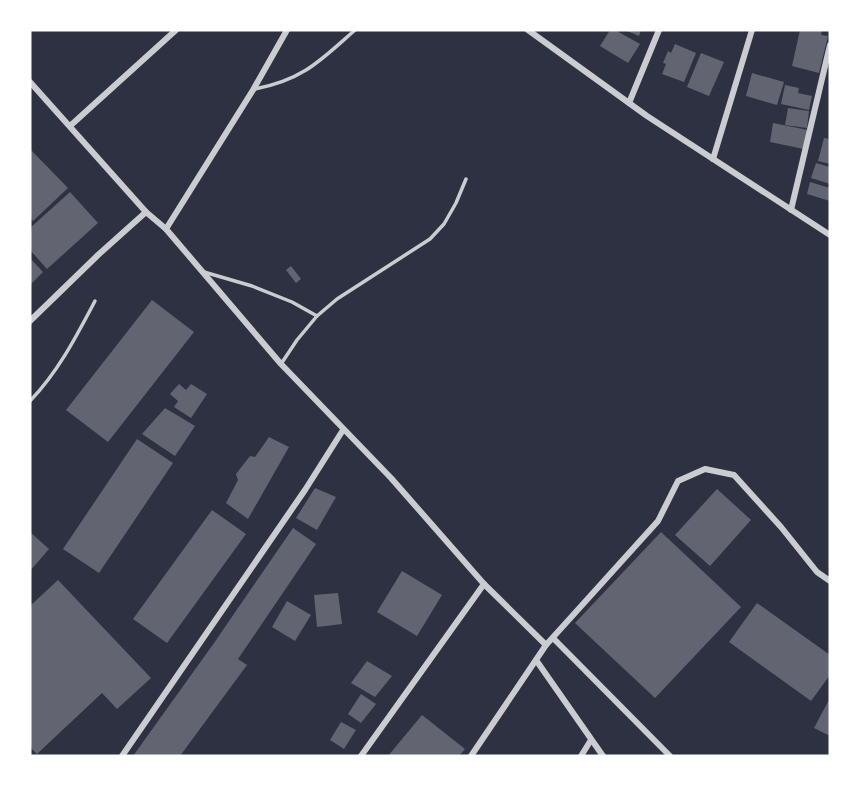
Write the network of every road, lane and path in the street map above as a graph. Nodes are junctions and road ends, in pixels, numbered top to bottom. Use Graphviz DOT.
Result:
graph roads {
  1 [pos="176,30"];
  2 [pos="287,30"];
  3 [pos="355,30"];
  4 [pos="528,30"];
  5 [pos="659,30"];
  6 [pos="752,30"];
  7 [pos="830,45"];
  8 [pos="30,82"];
  9 [pos="253,90"];
  10 [pos="629,103"];
  11 [pos="70,126"];
  12 [pos="713,159"];
  13 [pos="466,179"];
  14 [pos="791,210"];
  15 [pos="146,212"];
  16 [pos="166,229"];
  17 [pos="830,235"];
  18 [pos="202,271"];
  19 [pos="95,301"];
  20 [pos="317,316"];
  21 [pos="30,321"];
  22 [pos="281,364"];
  23 [pos="30,401"];
  24 [pos="343,430"];
  25 [pos="830,580"];
  26 [pos="484,584"];
  27 [pos="553,638"];
  28 [pos="546,645"];
  29 [pos="536,660"];
  30 [pos="592,740"];
  31 [pos="122,756"];
  32 [pos="361,756"];
  33 [pos="471,756"];
  34 [pos="581,756"];
  35 [pos="604,756"];
  36 [pos="670,756"];
  1 -- 11 [label="street"];
  2 -- 9 [label="street"];
  3 -- 9 [label="lane"];
  4 -- 10 [label="street"];
  5 -- 10 [label="street"];
  6 -- 12 [label="street"];
  7 -- 14 [label="street"];
  8 -- 11 [label="street"];
  9 -- 16 [label="street"];
  10 -- 12 [label="street"];
  11 -- 15 [label="street"];
  12 -- 14 [label="street"];
  13 -- 20 [label="lane"];
  14 -- 17 [label="street"];
  15 -- 16 [label="street"];
  15 -- 21 [label="street"];
  16 -- 18 [label="street"];
  18 -- 20 [label="lane"];
  18 -- 22 [label="street"];
  19 -- 23 [label="lane"];
  20 -- 22 [label="lane"];
  22 -- 24 [label="street"];
  24 -- 26 [label="street"];
  24 -- 31 [label="street"];
  25 -- 27 [label="street"];
  26 -- 28 [label="street"];
  26 -- 32 [label="street"];
  27 -- 28 [label="street"];
  27 -- 36 [label="street"];
  28 -- 29 [label="street"];
  29 -- 30 [label="street"];
  29 -- 33 [label="street"];
  30 -- 34 [label="street"];
  30 -- 35 [label="street"];
}
